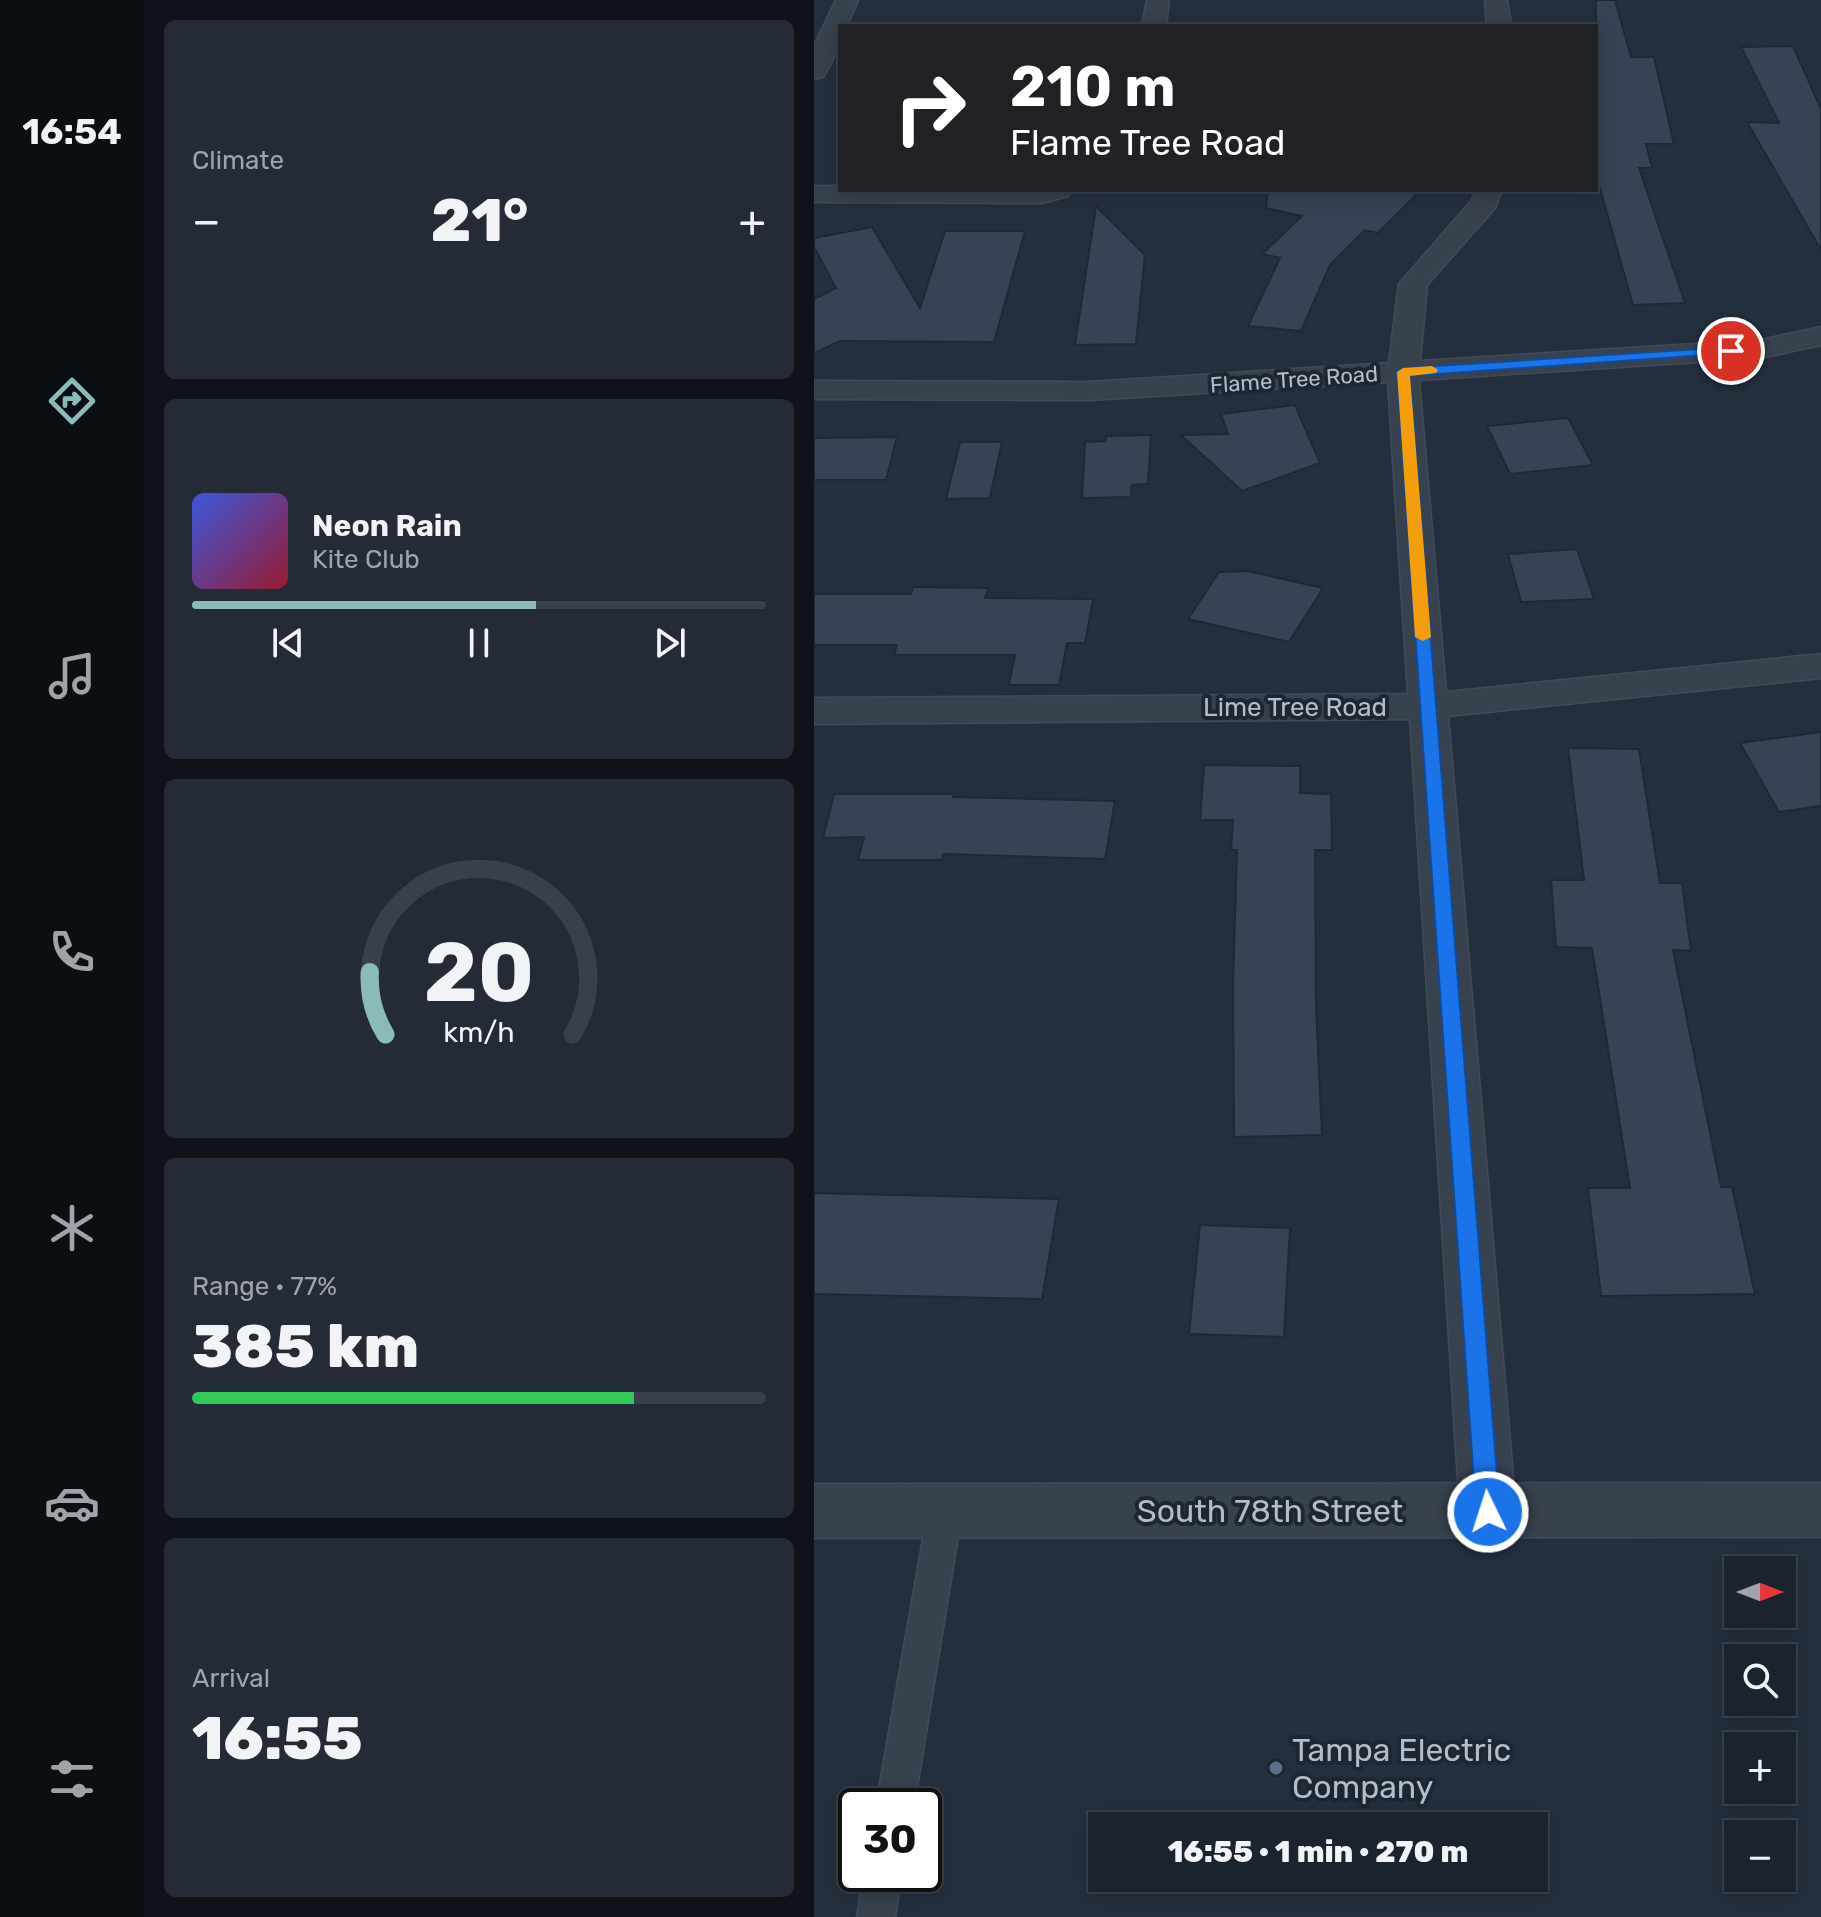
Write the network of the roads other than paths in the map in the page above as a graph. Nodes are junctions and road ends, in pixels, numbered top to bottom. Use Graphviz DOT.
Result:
graph roads {
  1 [pos="847,0"];
  2 [pos="1158,0"];
  3 [pos="1496,0"];
  4 [pos="1154,24"];
  5 [pos="1499,24"];
  6 [pos="814,72"];
  7 [pos="1053,192"];
  8 [pos="1488,192"];
  9 [pos="814,194"];
  10 [pos="1821,336"];
  11 [pos="1403,372"];
  12 [pos="814,390"];
  13 [pos="1821,666"];
  14 [pos="1428,706"];
  15 [pos="814,711"];
  16 [pos="1821,1510"];
  17 [pos="814,1511"];
  18 [pos="945,1511"];
  19 [pos="1488,1512"];
  20 [pos="898,1788"];
  21 [pos="880,1892"];
  22 [pos="876,1917"];
  1 -- 6 [label="street"];
  2 -- 4 [label="street"];
  3 -- 5 [label="street"];
  7 -- 9 [label="street"];
  8 -- 11 [label="street"];
  10 -- 11 [label="street, Flame Tree Road"];
  11 -- 12 [label="street, Flame Tree Road"];
  11 -- 14 [label="street"];
  13 -- 14 [label="street, Lime Tree Road"];
  14 -- 15 [label="street, Lime Tree Road"];
  14 -- 19 [label="street"];
  16 -- 19 [label="street, South 78th Street"];
  17 -- 18 [label="street, South 78th Street"];
  18 -- 19 [label="street, South 78th Street"];
  18 -- 20 [label="lane"];
  21 -- 22 [label="lane"];
}
